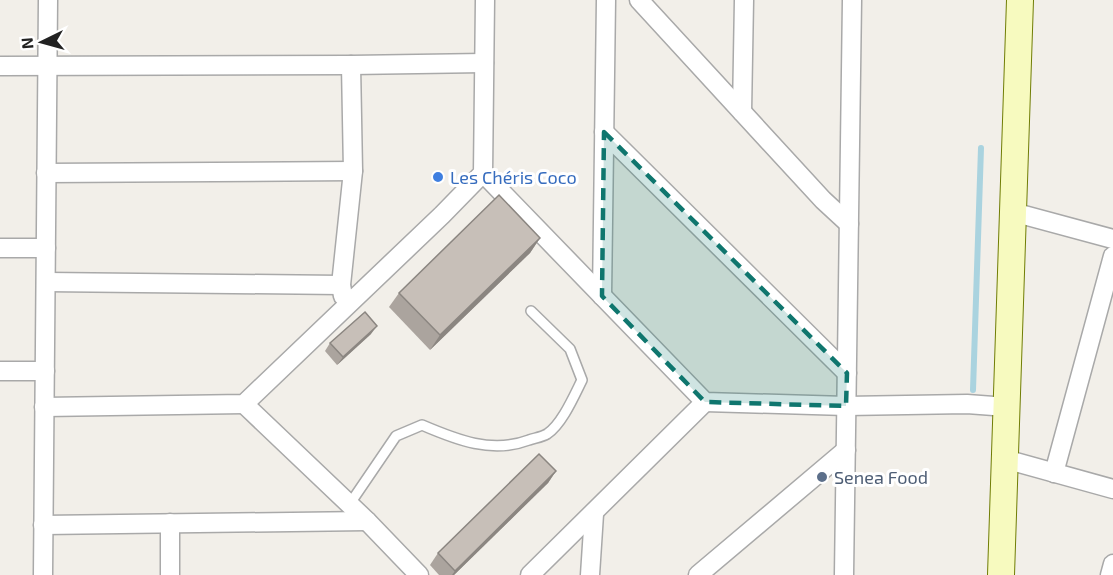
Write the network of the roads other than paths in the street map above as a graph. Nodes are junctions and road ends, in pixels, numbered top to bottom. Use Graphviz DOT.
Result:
graph roads {
  1 [pos="48,0"];
  2 [pos="485,0"];
  3 [pos="606,0"];
  4 [pos="639,0"];
  5 [pos="744,0"];
  6 [pos="852,0"];
  7 [pos="1020,0"];
  8 [pos="484,63"];
  9 [pos="48,65"];
  10 [pos="351,65"];
  11 [pos="0,66"];
  12 [pos="742,112"];
  13 [pos="604,132"];
  14 [pos="353,171"];
  15 [pos="46,173"];
  16 [pos="483,173"];
  17 [pos="1013,212"];
  18 [pos="849,224"];
  19 [pos="1113,239"];
  20 [pos="0,248"];
  21 [pos="46,248"];
  22 [pos="1113,256"];
  23 [pos="46,282"];
  24 [pos="341,285"];
  25 [pos="602,296"];
  26 [pos="345,307"];
  27 [pos="531,311"];
  28 [pos="0,371"];
  29 [pos="45,371"];
  30 [pos="847,373"];
  31 [pos="705,402"];
  32 [pos="243,404"];
  33 [pos="846,406"];
  34 [pos="44,407"];
  35 [pos="1007,407"];
  36 [pos="846,450"];
  37 [pos="1005,459"];
  38 [pos="1054,473"];
  39 [pos="1113,489"];
  40 [pos="350,504"];
  41 [pos="594,514"];
  42 [pos="367,521"];
  43 [pos="170,523"];
  44 [pos="43,525"];
  45 [pos="1113,564"];
  46 [pos="699,574"];
  47 [pos="43,575"];
  48 [pos="170,575"];
  49 [pos="419,575"];
  50 [pos="530,575"];
  51 [pos="590,575"];
  52 [pos="844,575"];
  53 [pos="1001,575"];
  54 [pos="1110,575"];
  1 -- 9 [label="street"];
  2 -- 8 [label="street"];
  3 -- 13 [label="street"];
  4 -- 12 [label="street"];
  5 -- 12 [label="street"];
  6 -- 18 [label="street"];
  7 -- 17 [label="street"];
  8 -- 10 [label="street"];
  8 -- 16 [label="street"];
  9 -- 10 [label="street"];
  9 -- 11 [label="street"];
  9 -- 15 [label="street"];
  10 -- 14 [label="street"];
  12 -- 18 [label="street"];
  13 -- 25 [label="street"];
  13 -- 30 [label="street"];
  14 -- 15 [label="street"];
  14 -- 24 [label="street"];
  15 -- 21 [label="street"];
  16 -- 25 [label="street"];
  16 -- 26 [label="street"];
  17 -- 19 [label="street"];
  17 -- 35 [label="street"];
  18 -- 30 [label="street"];
  20 -- 21 [label="street"];
  21 -- 23 [label="street"];
  22 -- 38 [label="street"];
  23 -- 24 [label="street"];
  23 -- 29 [label="street"];
  24 -- 26 [label="street"];
  25 -- 31 [label="street"];
  26 -- 32 [label="street"];
  27 -- 40 [label="lane"];
  28 -- 29 [label="street"];
  29 -- 34 [label="street"];
  30 -- 33 [label="street"];
  31 -- 33 [label="street"];
  31 -- 41 [label="street"];
  32 -- 34 [label="street"];
  32 -- 40 [label="street"];
  33 -- 35 [label="street"];
  33 -- 36 [label="street"];
  34 -- 44 [label="street"];
  35 -- 37 [label="street"];
  36 -- 46 [label="street"];
  36 -- 52 [label="street"];
  37 -- 38 [label="street"];
  37 -- 53 [label="street"];
  38 -- 39 [label="street"];
  40 -- 42 [label="street"];
  41 -- 50 [label="street"];
  41 -- 51 [label="street"];
  42 -- 43 [label="street"];
  42 -- 49 [label="street"];
  43 -- 44 [label="street"];
  43 -- 48 [label="street"];
  44 -- 47 [label="street"];
  45 -- 54 [label="street"];
}
